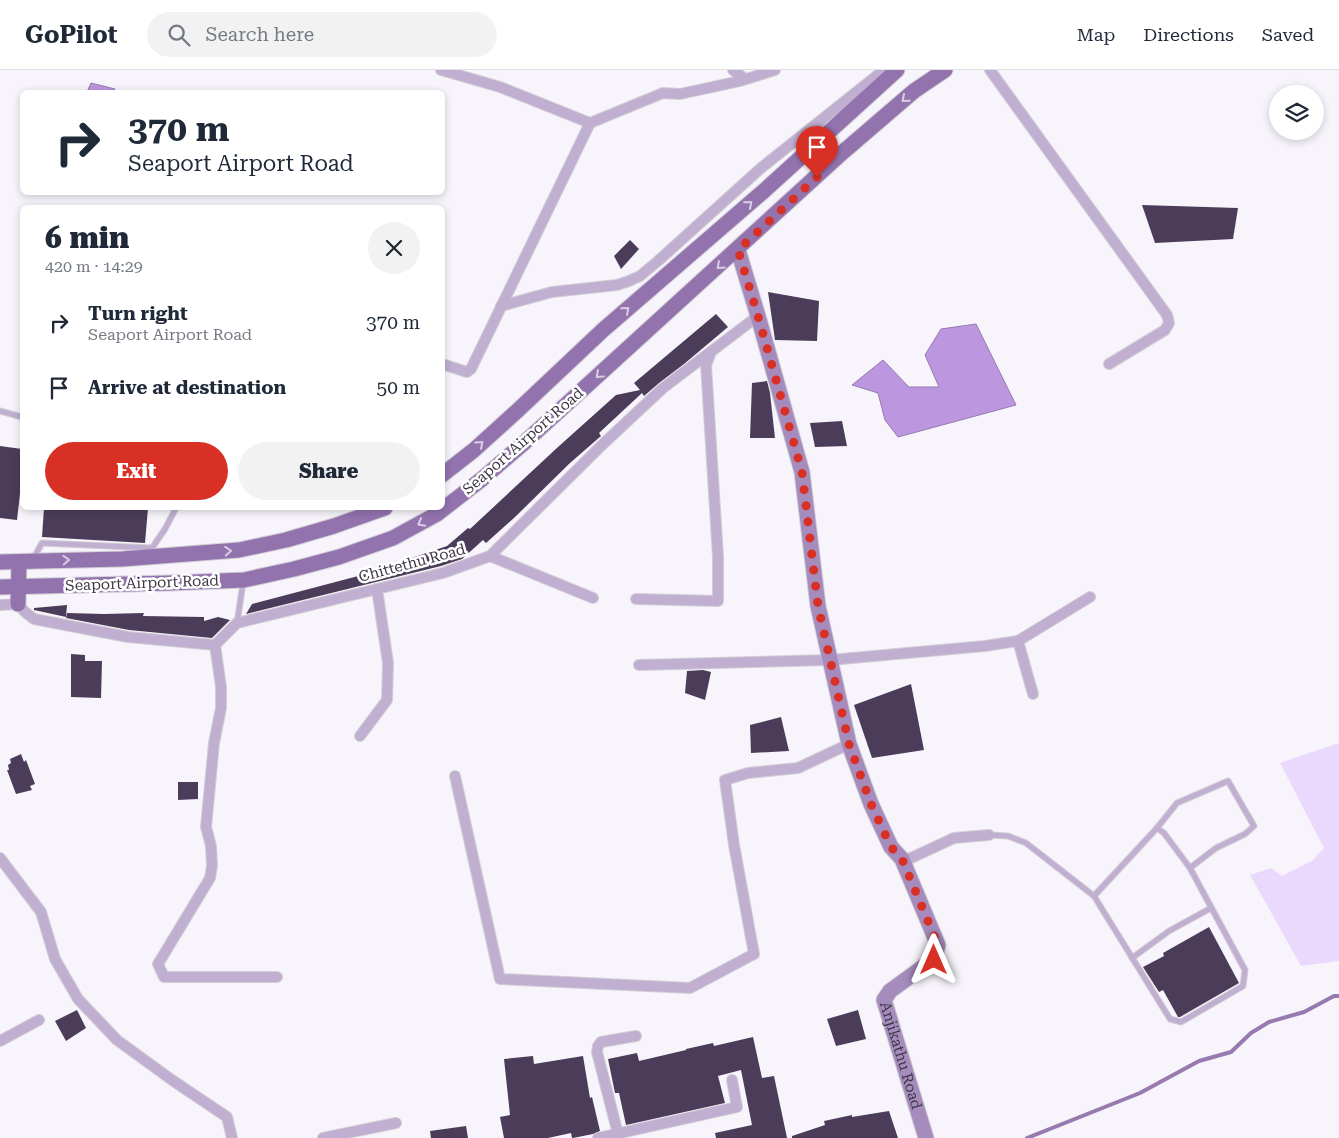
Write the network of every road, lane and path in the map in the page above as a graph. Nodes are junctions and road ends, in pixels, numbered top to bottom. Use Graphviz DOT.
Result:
graph roads {
  1 [pos="441,70"];
  2 [pos="733,70"];
  3 [pos="775,70"];
  4 [pos="884,70"];
  5 [pos="898,70"];
  6 [pos="945,70"];
  7 [pos="990,70"];
  8 [pos="745,79"];
  9 [pos="590,123"];
  10 [pos="738,250"];
  11 [pos="501,306"];
  12 [pos="758,316"];
  13 [pos="712,352"];
  14 [pos="1109,364"];
  15 [pos="445,365"];
  16 [pos="0,411"];
  17 [pos="20,416"];
  18 [pos="445,473"];
  19 [pos="445,508"];
  20 [pos="175,510"];
  21 [pos="379,510"];
  22 [pos="442,510"];
  23 [pos="490,556"];
  24 [pos="0,562"];
  25 [pos="25,562"];
  26 [pos="244,580"];
  27 [pos="0,587"];
  28 [pos="19,587"];
  29 [pos="377,589"];
  30 [pos="1090,597"];
  31 [pos="593,598"];
  32 [pos="636,599"];
  33 [pos="18,604"];
  34 [pos="0,605"];
  35 [pos="237,623"];
  36 [pos="1018,641"];
  37 [pos="215,645"];
  38 [pos="830,660"];
  39 [pos="639,666"];
  40 [pos="1033,694"];
  41 [pos="360,736"];
  42 [pos="849,744"];
  43 [pos="455,776"];
  44 [pos="1157,828"];
  45 [pos="989,834"];
  46 [pos="0,858"];
  47 [pos="902,859"];
  48 [pos="1190,868"];
  49 [pos="1094,896"];
  50 [pos="1212,908"];
  51 [pos="1132,958"];
  52 [pos="278,977"];
  53 [pos="40,1020"];
  54 [pos="636,1036"];
  55 [pos="0,1041"];
  56 [pos="732,1080"];
  57 [pos="396,1123"];
  58 [pos="618,1136"];
  59 [pos="232,1138"];
  60 [pos="323,1138"];
  61 [pos="598,1138"];
  62 [pos="925,1138"];
  1 -- 9 [label="street"];
  2 -- 8 [label="street"];
  3 -- 8 [label="street"];
  4 -- 11 [label="street"];
  18 -- 5 [label="main road, one-way"];
  6 -- 10 [label="main road, Seaport Airport Road, one-way"];
  7 -- 14 [label="street"];
  8 -- 9 [label="street"];
  9 -- 11 [label="street"];
  10 -- 12 [label="street, Anjikathu Road"];
  10 -- 19 [label="main road, Seaport Airport Road, one-way"];
  11 -- 15 [label="street"];
  12 -- 13 [label="street, Chittethu Road"];
  12 -- 38 [label="street, Anjikathu Road"];
  13 -- 23 [label="street, Chittethu Road"];
  13 -- 32 [label="street"];
  16 -- 17 [label="lane"];
  20 -- 25 [label="lane"];
  25 -- 21 [label="main road, one-way"];
  22 -- 26 [label="main road, Seaport Airport Road, one-way"];
  23 -- 29 [label="street, Chittethu Road"];
  23 -- 31 [label="street"];
  24 -- 25 [label="main road"];
  25 -- 28 [label="main road"];
  26 -- 28 [label="main road, Seaport Airport Road"];
  26 -- 35 [label="lane"];
  27 -- 28 [label="main road, Seaport Airport Road"];
  28 -- 33 [label="main road"];
  29 -- 35 [label="street, Chittethu Road"];
  29 -- 41 [label="street"];
  30 -- 36 [label="street"];
  33 -- 34 [label="street"];
  33 -- 37 [label="street"];
  35 -- 37 [label="street"];
  36 -- 38 [label="street"];
  36 -- 40 [label="street"];
  37 -- 52 [label="street"];
  38 -- 39 [label="street"];
  38 -- 42 [label="street, Anjikathu Road"];
  42 -- 43 [label="street"];
  42 -- 47 [label="street, Anjikathu Road"];
  44 -- 48 [label="lane"];
  44 -- 48 [label="lane"];
  44 -- 49 [label="lane"];
  45 -- 47 [label="street"];
  45 -- 49 [label="lane"];
  46 -- 59 [label="street"];
  47 -- 62 [label="street, Anjikathu Road"];
  48 -- 50 [label="lane"];
  49 -- 51 [label="lane"];
  50 -- 51 [label="lane"];
  50 -- 51 [label="lane"];
  53 -- 55 [label="street"];
  54 -- 58 [label="street"];
  56 -- 58 [label="street"];
  57 -- 60 [label="street"];
  58 -- 61 [label="street"];
}
